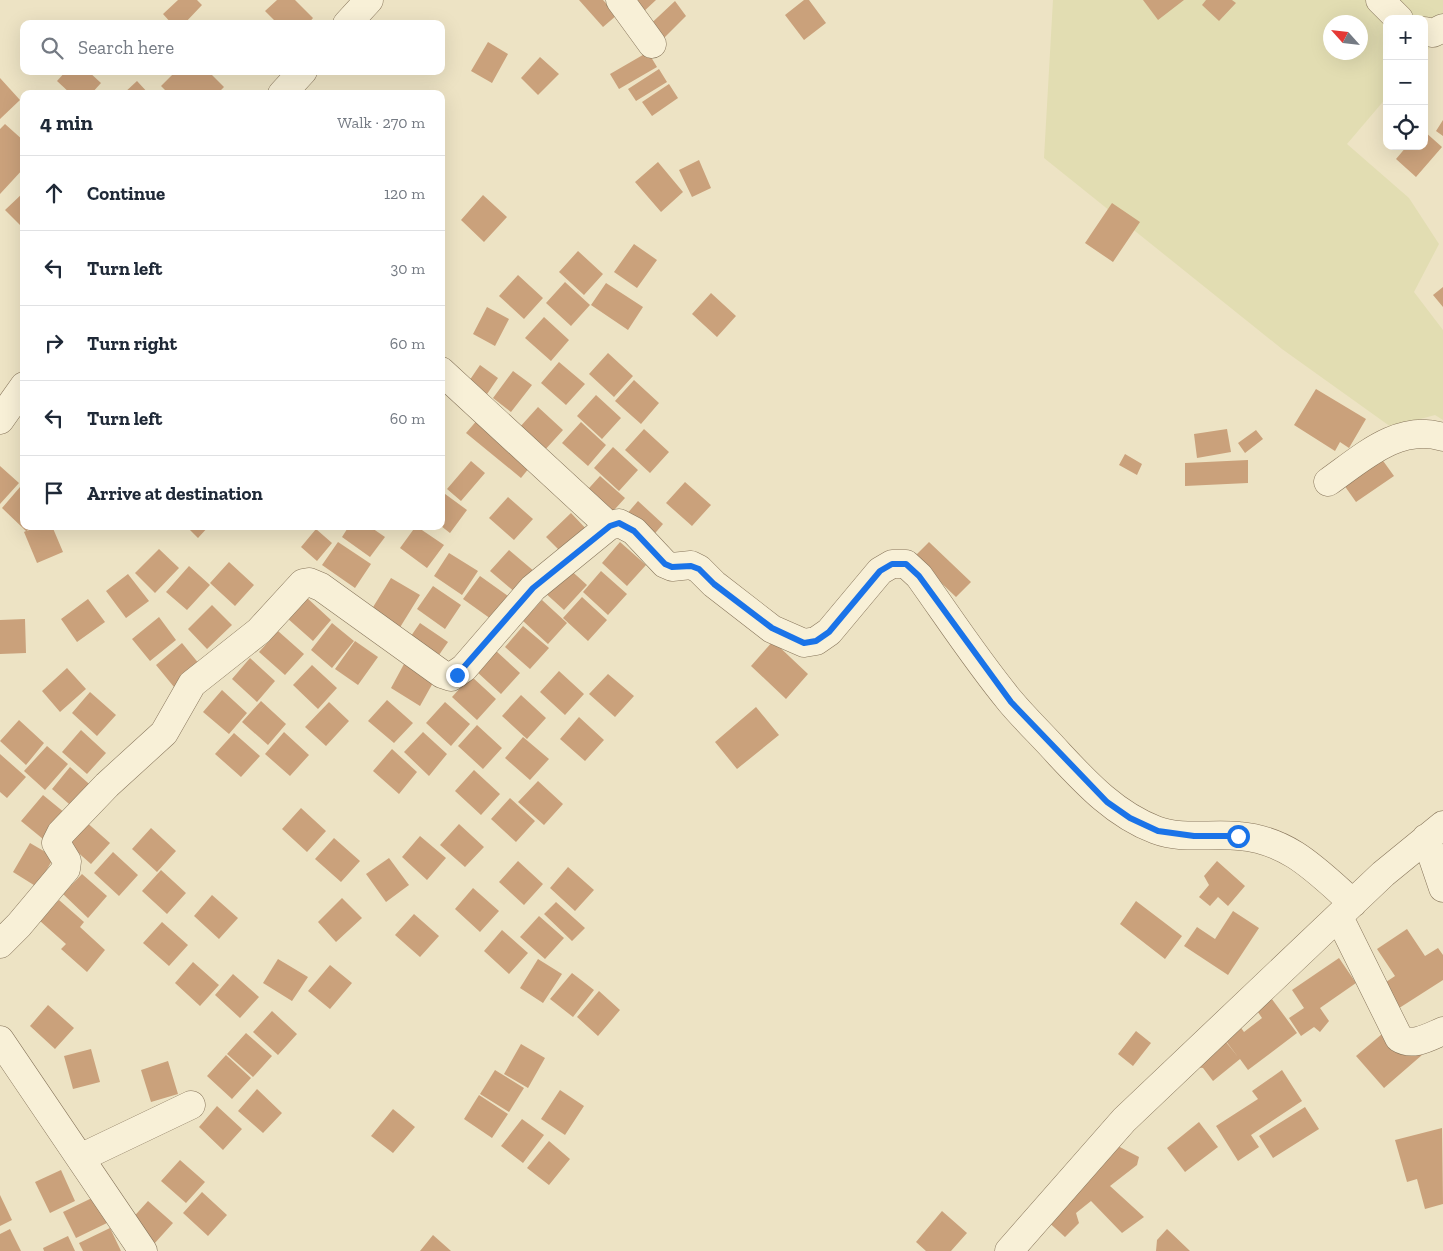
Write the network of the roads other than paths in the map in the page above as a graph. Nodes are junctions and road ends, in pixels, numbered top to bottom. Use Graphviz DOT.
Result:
graph roads {
  1 [pos="368,0"];
  2 [pos="620,0"];
  3 [pos="1380,0"];
  4 [pos="1395,15"];
  5 [pos="350,20"];
  6 [pos="1443,28"];
  7 [pos="1428,32"];
  8 [pos="652,44"];
  9 [pos="299,75"];
  10 [pos="286,90"];
  11 [pos="445,375"];
  12 [pos="20,392"];
  13 [pos="0,420"];
  14 [pos="1443,437"];
  15 [pos="1328,482"];
  16 [pos="610,526"];
  17 [pos="1434,832"];
  18 [pos="1443,888"];
  19 [pos="1346,910"];
  20 [pos="0,944"];
  21 [pos="1443,1031"];
  22 [pos="0,1040"];
  23 [pos="191,1105"];
  24 [pos="80,1158"];
  25 [pos="143,1251"];
  26 [pos="1009,1251"];
  1 -- 5 [label="street"];
  2 -- 8 [label="street"];
  3 -- 4 [label="street"];
  6 -- 7 [label="street"];
  9 -- 10 [label="street"];
  11 -- 16 [label="street"];
  12 -- 13 [label="street"];
  14 -- 15 [label="street"];
  16 -- 19 [label="street"];
  16 -- 20 [label="street"];
  17 -- 18 [label="street"];
  17 -- 19 [label="street"];
  19 -- 21 [label="street"];
  19 -- 26 [label="street"];
  22 -- 24 [label="street"];
  23 -- 24 [label="street"];
  24 -- 25 [label="street"];
}
